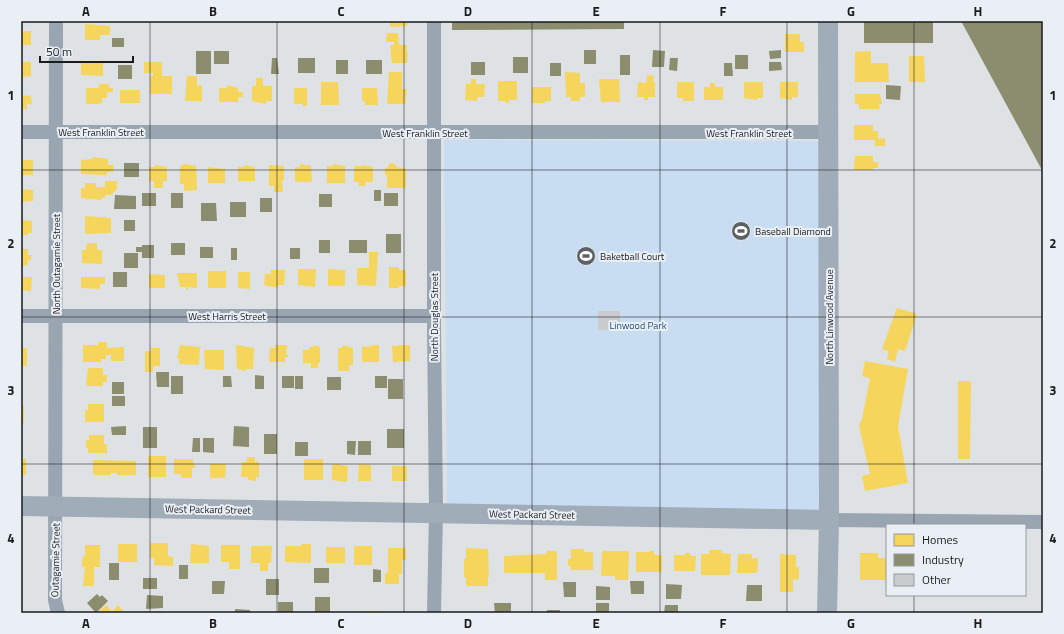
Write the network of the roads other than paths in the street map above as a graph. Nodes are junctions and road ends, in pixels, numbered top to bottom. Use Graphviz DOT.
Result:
graph roads {
  1 [pos="56,21"];
  2 [pos="434,21"];
  3 [pos="828,21"];
  4 [pos="21,132"];
  5 [pos="56,132"];
  6 [pos="434,132"];
  7 [pos="828,132"];
  8 [pos="21,316"];
  9 [pos="56,316"];
  10 [pos="434,316"];
  11 [pos="21,506"];
  12 [pos="56,506"];
  13 [pos="436,512"];
  14 [pos="829,520"];
  15 [pos="1043,522"];
  16 [pos="58,613"];
  17 [pos="434,613"];
  18 [pos="827,613"];
  1 -- 5 [label="street, North Outagamie Street"];
  2 -- 6 [label="street, North Douglas Street"];
  3 -- 7 [label="street, North Linwood Avenue"];
  4 -- 5 [label="street, West Franklin Street"];
  5 -- 6 [label="street, West Franklin Street"];
  5 -- 9 [label="street, North Outagamie Street"];
  6 -- 7 [label="street, West Franklin Street"];
  6 -- 10 [label="street, North Douglas Street"];
  7 -- 14 [label="street, North Linwood Avenue"];
  8 -- 9 [label="street, West Harris Street"];
  9 -- 10 [label="street, West Harris Street"];
  9 -- 12 [label="street, North Outagamie Street"];
  10 -- 13 [label="street, North Douglas Street"];
  11 -- 12 [label="street, West Packard Street"];
  12 -- 13 [label="street, West Packard Street"];
  12 -- 16 [label="street, Outagamie Street"];
  13 -- 14 [label="street, West Packard Street"];
  13 -- 17 [label="street, North Douglas Street"];
  14 -- 15 [label="street, West Packard Street"];
  14 -- 18 [label="street, North Linwood Avenue"];
}
